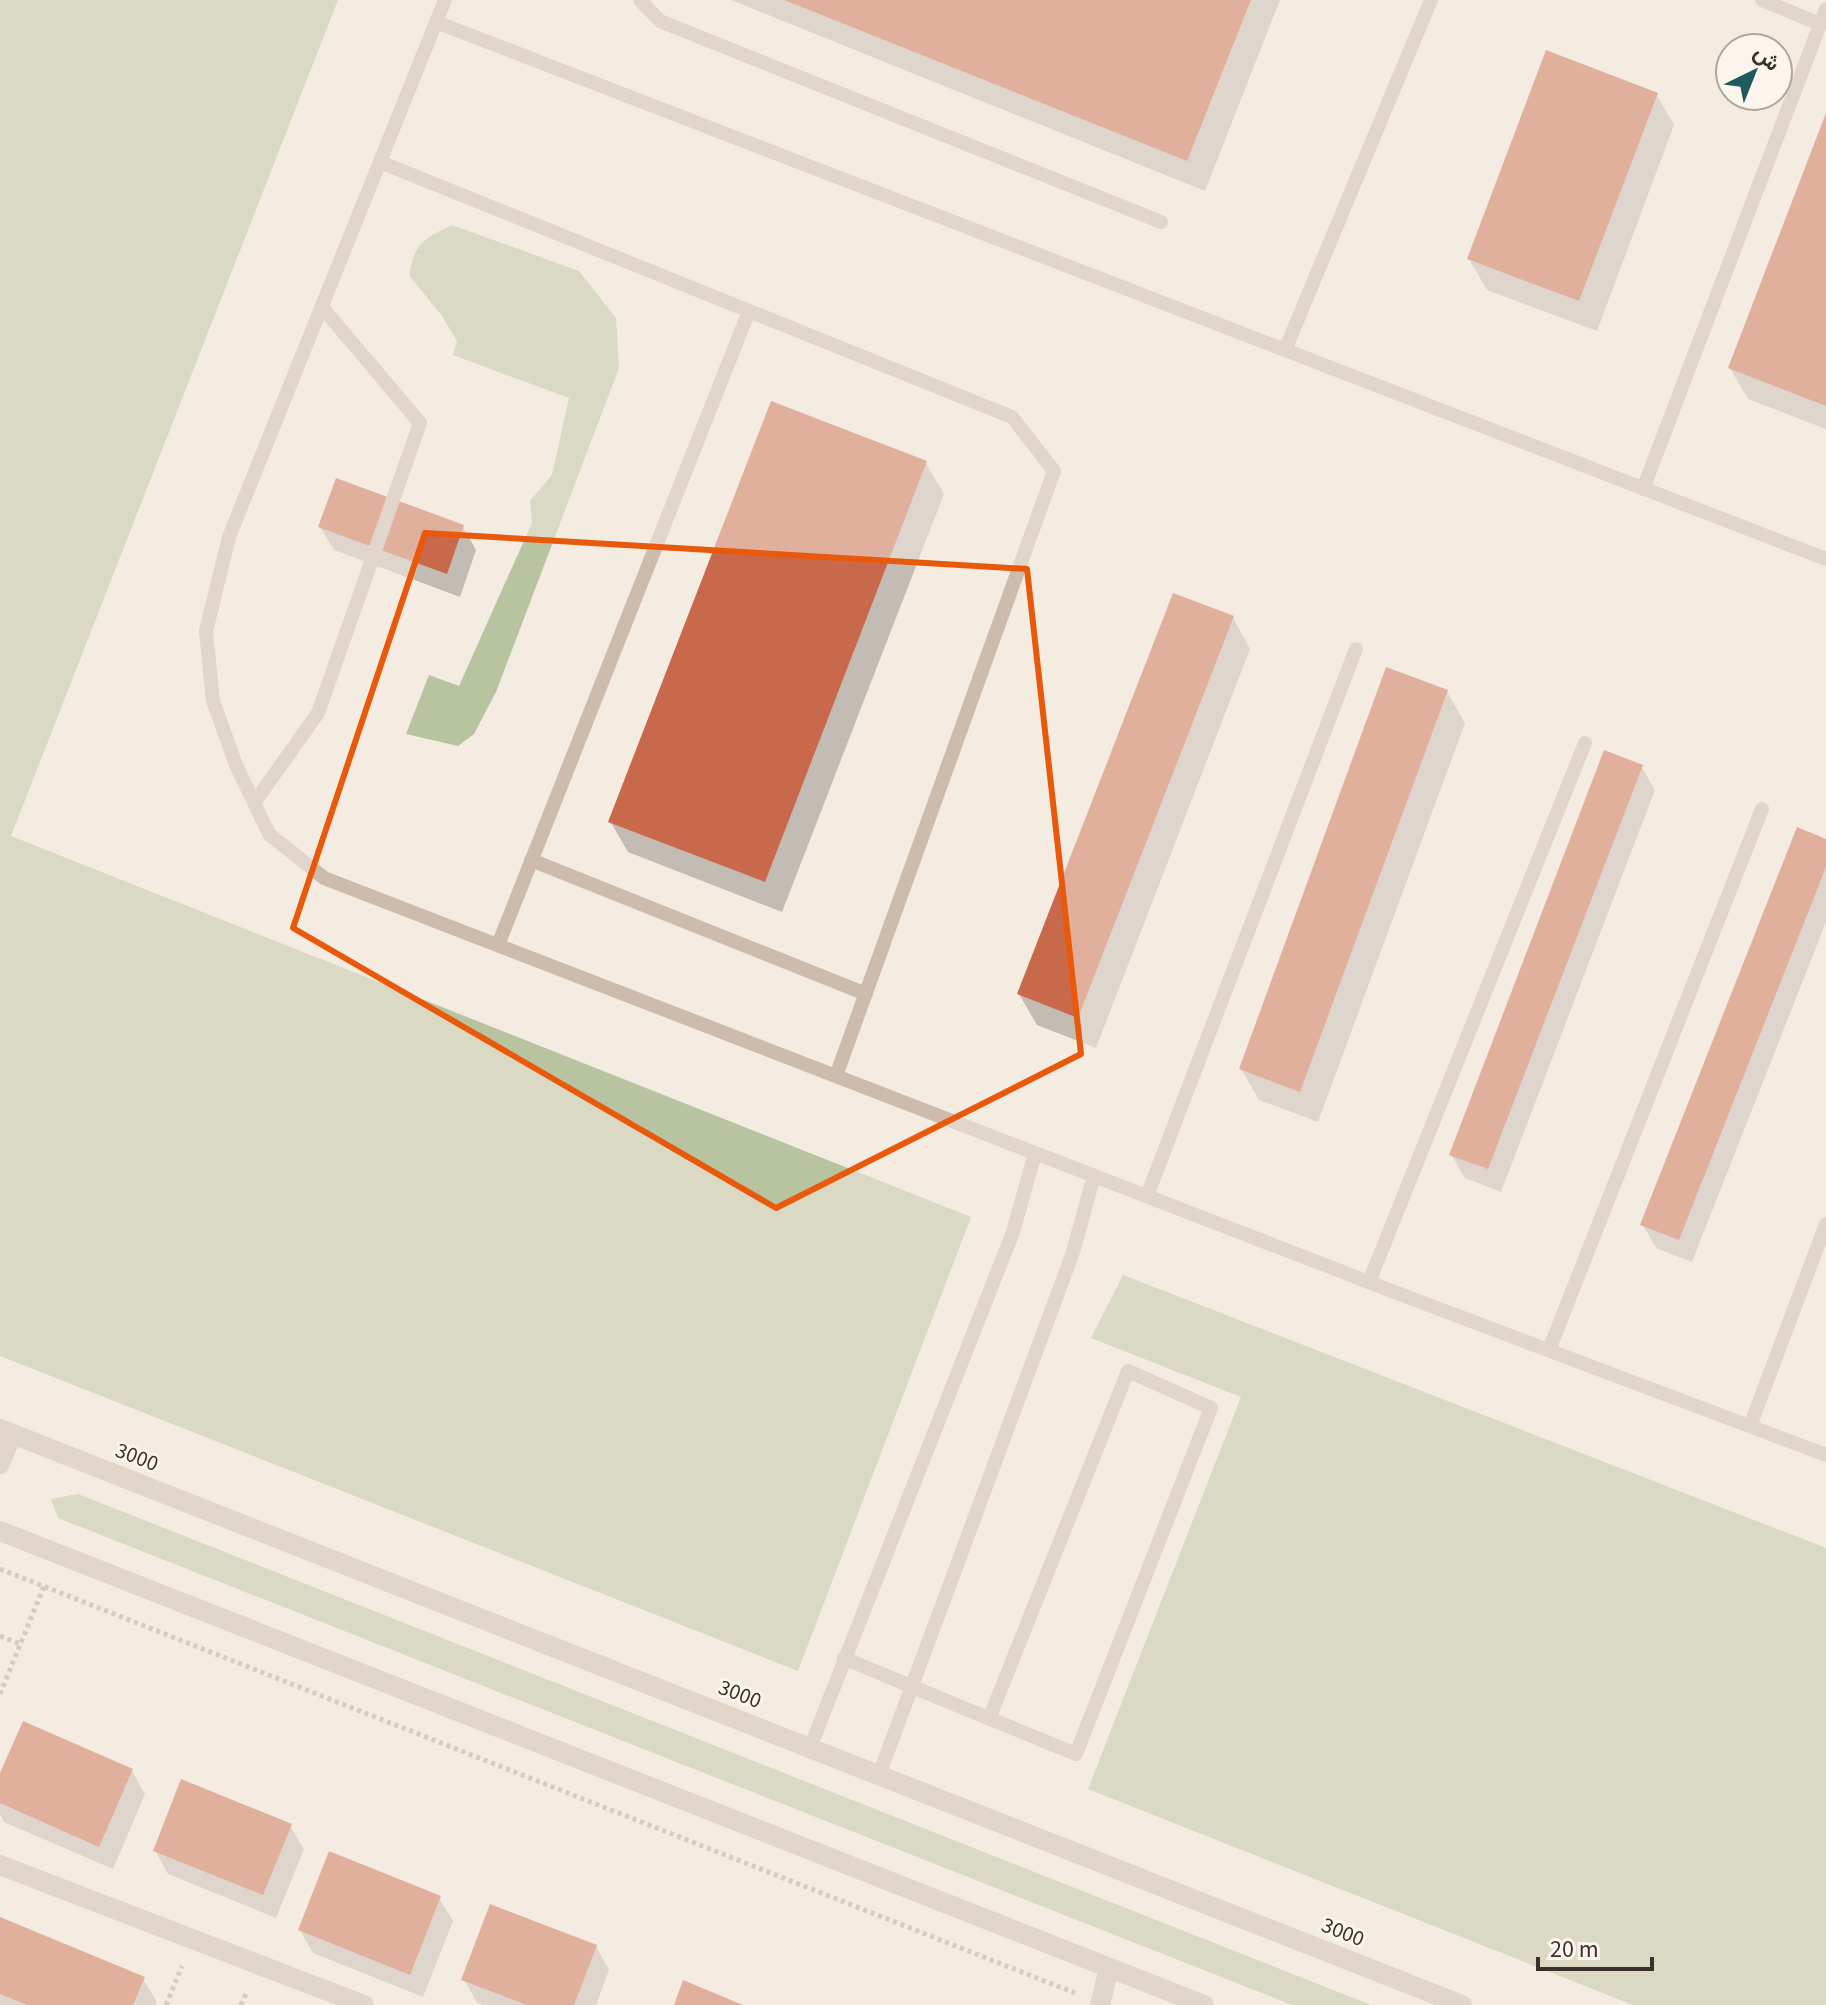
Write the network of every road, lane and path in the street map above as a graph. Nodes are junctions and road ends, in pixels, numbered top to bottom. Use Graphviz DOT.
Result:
graph roads {
  1 [pos="445,0"];
  2 [pos="640,0"];
  3 [pos="1431,0"];
  4 [pos="1762,0"];
  5 [pos="1826,9"];
  6 [pos="436,22"];
  7 [pos="1820,24"];
  8 [pos="380,162"];
  9 [pos="1161,222"];
  10 [pos="322,307"];
  11 [pos="749,311"];
  12 [pos="1285,350"];
  13 [pos="1643,489"];
  14 [pos="1826,559"];
  15 [pos="1356,649"];
  16 [pos="1585,743"];
  17 [pos="254,803"];
  18 [pos="1762,809"];
  19 [pos="531,860"];
  20 [pos="498,945"];
  21 [pos="866,994"];
  22 [pos="836,1076"];
  23 [pos="1035,1153"];
  24 [pos="1094,1176"];
  25 [pos="1147,1196"];
  26 [pos="1826,1224"];
  27 [pos="1369,1282"];
  28 [pos="1549,1350"];
  29 [pos="1750,1426"];
  30 [pos="6,1431"];
  31 [pos="1826,1455"];
  32 [pos="0,1464"];
  33 [pos="0,1531"];
  34 [pos="0,1569"];
  35 [pos="44,1586"];
  36 [pos="0,1636"];
  37 [pos="20,1644"];
  38 [pos="844,1658"];
  39 [pos="910,1686"];
  40 [pos="0,1694"];
  41 [pos="989,1719"];
  42 [pos="810,1748"];
  43 [pos="879,1775"];
  44 [pos="0,1865"];
  45 [pos="193,1940"];
  46 [pos="1109,1968"];
  47 [pos="1100,2004"];
  48 [pos="166,2005"];
  49 [pos="364,2005"];
  50 [pos="1204,2005"];
  51 [pos="1462,2005"];
  1 -- 6 [label="lane"];
  2 -- 9 [label="lane"];
  3 -- 12 [label="lane"];
  4 -- 7 [label="lane"];
  5 -- 7 [label="lane"];
  6 -- 8 [label="lane"];
  6 -- 12 [label="lane"];
  7 -- 13 [label="lane"];
  8 -- 10 [label="lane"];
  8 -- 11 [label="lane"];
  10 -- 17 [label="lane"];
  10 -- 17 [label="lane"];
  11 -- 19 [label="lane"];
  11 -- 21 [label="lane"];
  12 -- 13 [label="lane"];
  13 -- 14 [label="lane"];
  15 -- 25 [label="lane"];
  16 -- 27 [label="lane"];
  17 -- 20 [label="lane"];
  18 -- 28 [label="lane"];
  19 -- 20 [label="lane"];
  19 -- 21 [label="lane"];
  20 -- 22 [label="lane"];
  21 -- 22 [label="lane"];
  22 -- 23 [label="lane"];
  23 -- 24 [label="lane"];
  23 -- 38 [label="lane"];
  24 -- 25 [label="lane"];
  24 -- 39 [label="lane"];
  25 -- 27 [label="lane"];
  26 -- 29 [label="lane"];
  27 -- 28 [label="lane"];
  28 -- 29 [label="lane"];
  29 -- 31 [label="lane"];
  30 -- 32 [label="street"];
  30 -- 42 [label="street, 3000"];
  33 -- 46 [label="street"];
  34 -- 35 [label="path"];
  35 -- 37 [label="path"];
  35 -- 47 [label="path"];
  36 -- 37 [label="path"];
  37 -- 40 [label="path"];
  38 -- 39 [label="lane"];
  38 -- 42 [label="lane"];
  39 -- 41 [label="lane"];
  39 -- 43 [label="lane"];
  41 -- 41 [label="lane"];
  42 -- 43 [label="street, 3000"];
  43 -- 51 [label="street, 3000"];
  44 -- 45 [label="street"];
  45 -- 48 [label="path"];
  45 -- 49 [label="street"];
  46 -- 47 [label="street"];
  46 -- 50 [label="street"];
}
